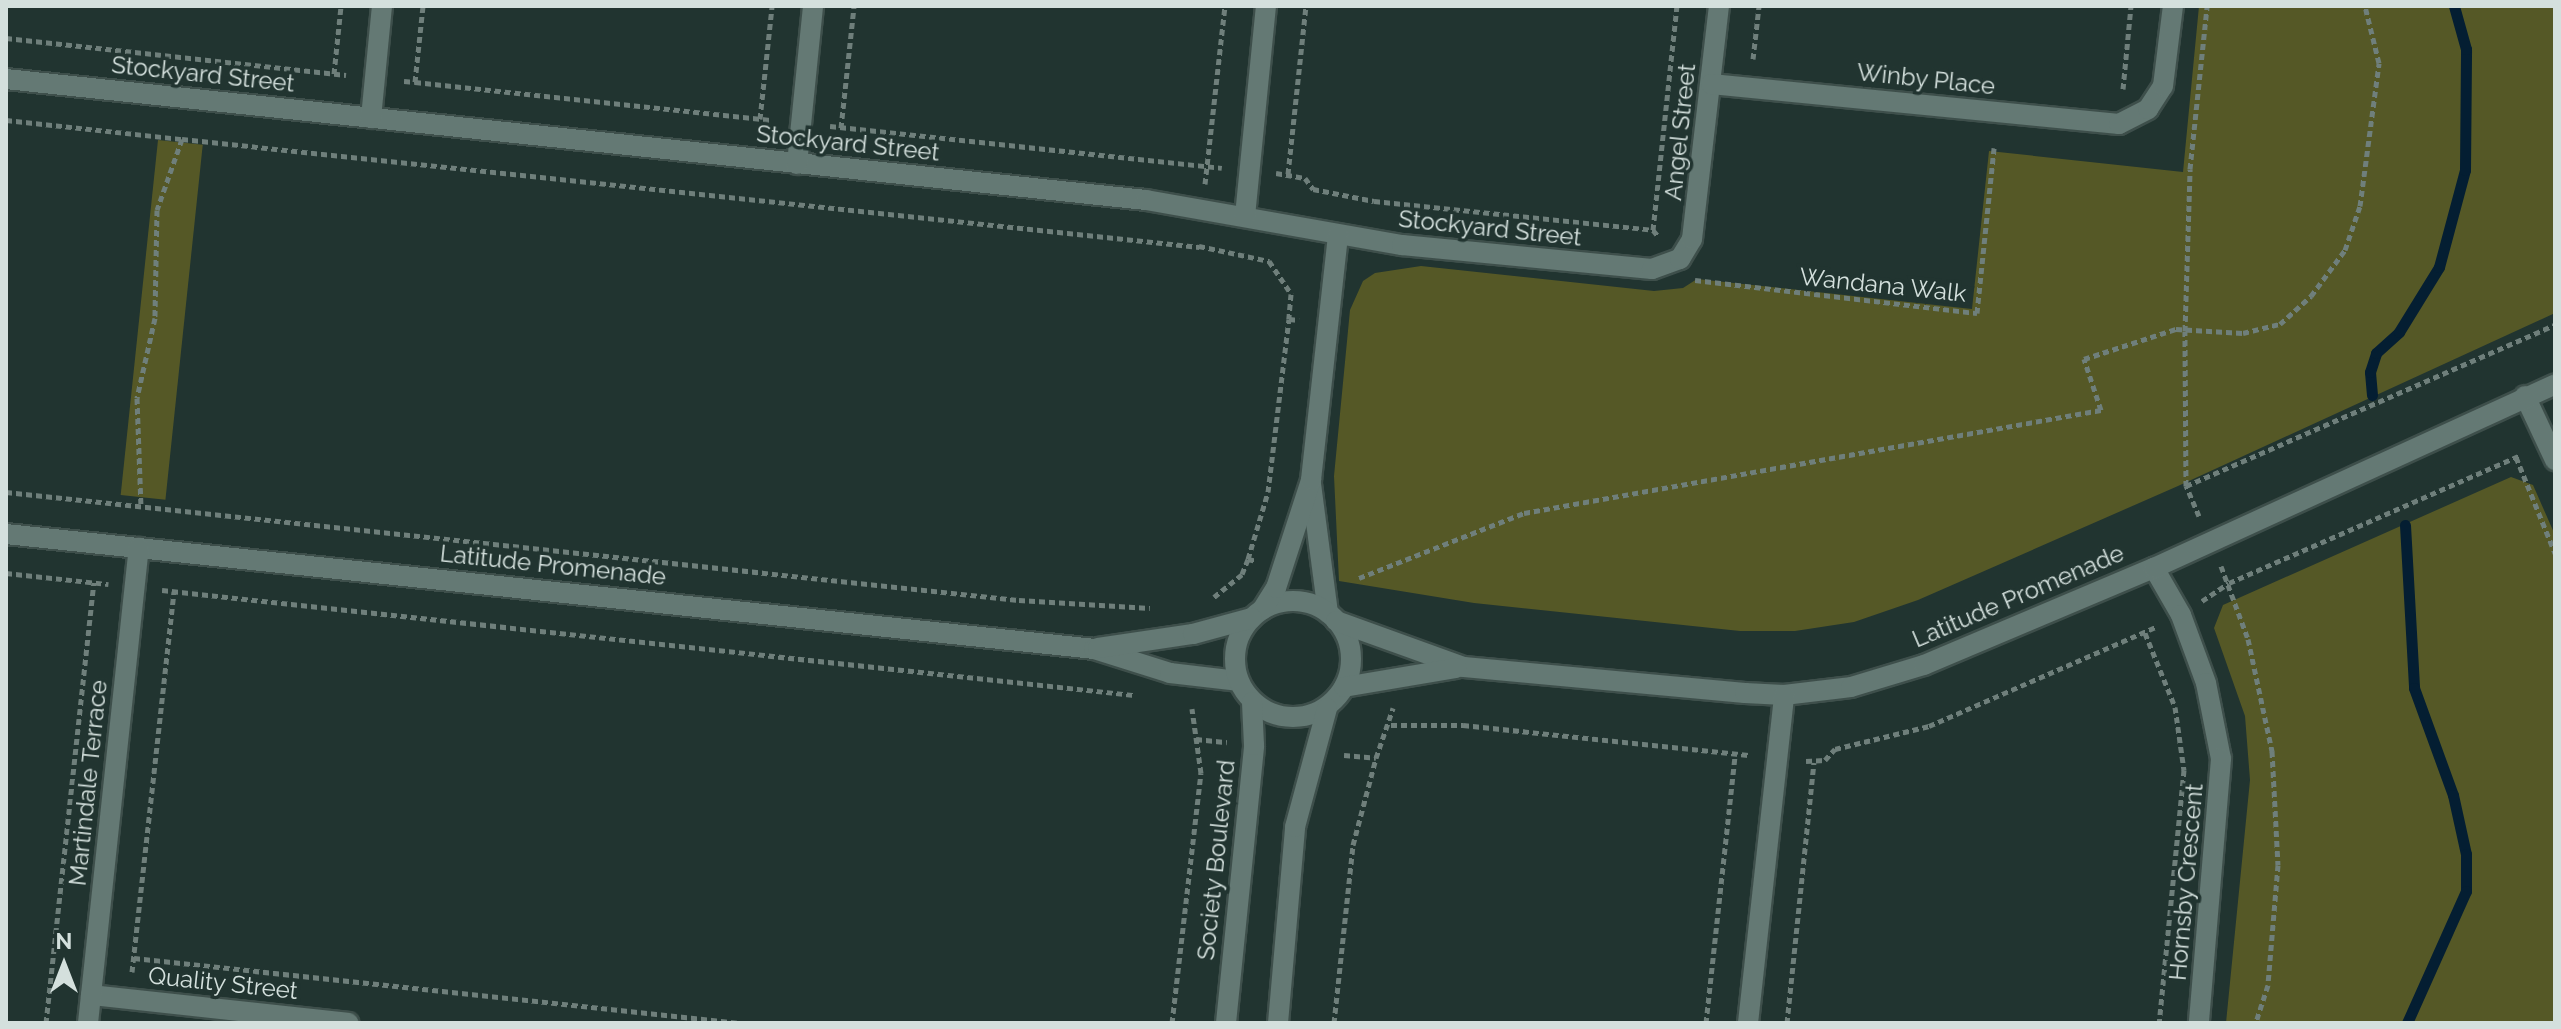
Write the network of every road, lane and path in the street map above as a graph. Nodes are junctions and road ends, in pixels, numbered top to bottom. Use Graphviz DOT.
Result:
graph roads {
  1 [pos="341,6"];
  2 [pos="382,6"];
  3 [pos="423,6"];
  4 [pos="772,6"];
  5 [pos="813,6"];
  6 [pos="854,6"];
  7 [pos="1225,6"];
  8 [pos="1266,6"];
  9 [pos="1306,6"];
  10 [pos="1677,6"];
  11 [pos="1719,6"];
  12 [pos="1759,6"];
  13 [pos="2131,6"];
  14 [pos="2173,6"];
  15 [pos="2365,6"];
  16 [pos="6,38"];
  17 [pos="334,74"];
  18 [pos="375,78"];
  19 [pos="6,79"];
  20 [pos="415,82"];
  21 [pos="1711,84"];
  22 [pos="1750,88"];
  23 [pos="371,118"];
  24 [pos="760,119"];
  25 [pos="6,120"];
  26 [pos="2127,121"];
  27 [pos="801,123"];
  28 [pos="841,128"];
  29 [pos="182,139"];
  30 [pos="1994,148"];
  31 [pos="797,164"];
  32 [pos="1208,166"];
  33 [pos="1249,170"];
  34 [pos="1288,174"];
  35 [pos="1245,216"];
  36 [pos="1653,230"];
  37 [pos="1338,235"];
  38 [pos="1199,247"];
  39 [pos="1680,259"];
  40 [pos="1329,324"];
  41 [pos="2555,325"];
  42 [pos="2555,384"];
  43 [pos="2525,396"];
  44 [pos="2552,453"];
  45 [pos="2516,457"];
  46 [pos="1311,480"];
  47 [pos="2186,486"];
  48 [pos="6,492"];
  49 [pos="141,506"];
  50 [pos="6,534"];
  51 [pos="139,548"];
  52 [pos="2555,553"];
  53 [pos="1248,559"];
  54 [pos="2154,568"];
  55 [pos="1359,578"];
  56 [pos="94,583"];
  57 [pos="2229,583"];
  58 [pos="174,591"];
  59 [pos="1156,608"];
  60 [pos="1257,614"];
  61 [pos="1332,617"];
  62 [pos="2145,633"];
  63 [pos="1094,649"];
  64 [pos="1464,667"];
  65 [pos="1238,681"];
  66 [pos="1344,687"];
  67 [pos="1784,695"];
  68 [pos="1252,702"];
  69 [pos="1327,708"];
  70 [pos="1192,709"];
  71 [pos="1735,754"];
  72 [pos="1376,758"];
  73 [pos="1814,762"];
  74 [pos="134,958"];
  75 [pos="91,995"];
  76 [pos="129,1000"];
  77 [pos="46,1023"];
  78 [pos="88,1023"];
  79 [pos="348,1023"];
  80 [pos="740,1023"];
  81 [pos="1172,1023"];
  82 [pos="1226,1023"];
  83 [pos="1278,1023"];
  84 [pos="1334,1023"];
  85 [pos="1706,1023"];
  86 [pos="1748,1023"];
  87 [pos="1787,1023"];
  88 [pos="2159,1023"];
  89 [pos="2199,1023"];
  1 -- 17 [label="path"];
  2 -- 18 [label="street"];
  3 -- 20 [label="path"];
  4 -- 24 [label="path"];
  5 -- 27 [label="street"];
  6 -- 28 [label="path"];
  7 -- 32 [label="path"];
  8 -- 33 [label="street"];
  9 -- 34 [label="path"];
  10 -- 36 [label="path"];
  11 -- 21 [label="street, Angel Street"];
  12 -- 22 [label="path"];
  13 -- 26 [label="path"];
  14 -- 26 [label="street"];
  15 -- 55 [label="path"];
  16 -- 17 [label="path"];
  17 -- 18 [label="path"];
  18 -- 20 [label="path"];
  18 -- 23 [label="street"];
  19 -- 23 [label="street, Stockyard Street"];
  20 -- 24 [label="path"];
  21 -- 22 [label="street, Winby Place"];
  21 -- 39 [label="street, Angel Street"];
  22 -- 26 [label="street, Winby Place"];
  23 -- 31 [label="street, Stockyard Street"];
  24 -- 27 [label="path"];
  25 -- 29 [label="path"];
  27 -- 28 [label="path"];
  27 -- 31 [label="street"];
  28 -- 32 [label="path"];
  29 -- 38 [label="path"];
  29 -- 49 [label="path"];
  30 -- 39 [label="path, Wandana Walk"];
  31 -- 35 [label="street, Stockyard Street"];
  32 -- 33 [label="path"];
  33 -- 34 [label="path"];
  33 -- 35 [label="street"];
  34 -- 36 [label="path"];
  35 -- 37 [label="street, Stockyard Street"];
  36 -- 39 [label="path"];
  37 -- 39 [label="street, Stockyard Street"];
  37 -- 40 [label="street"];
  40 -- 46 [label="street"];
  40 -- 53 [label="path"];
  41 -- 47 [label="path"];
  42 -- 43 [label="street, Latitude Promenade"];
  43 -- 44 [label="street"];
  43 -- 54 [label="street, Latitude Promenade"];
  44 -- 45 [label="path"];
  45 -- 52 [label="path"];
  45 -- 57 [label="path"];
  46 -- 60 [label="street"];
  46 -- 61 [label="street"];
  48 -- 49 [label="path"];
  49 -- 59 [label="path"];
  50 -- 51 [label="street, Latitude Promenade"];
  51 -- 63 [label="street, Latitude Promenade"];
  51 -- 75 [label="street, Martindale Terrace"];
  54 -- 67 [label="street, Latitude Promenade"];
  54 -- 89 [label="street, Hornsby Crescent"];
  56 -- 77 [label="path"];
  58 -- 74 [label="path"];
  60 -- 61 [label="street"];
  60 -- 63 [label="street, Latitude Promenade"];
  60 -- 65 [label="street"];
  61 -- 64 [label="street, Latitude Promenade"];
  61 -- 66 [label="street"];
  62 -- 88 [label="path"];
  63 -- 65 [label="street, Latitude Promenade"];
  64 -- 66 [label="street, Latitude Promenade"];
  64 -- 67 [label="street, Latitude Promenade"];
  65 -- 68 [label="street"];
  66 -- 69 [label="street"];
  67 -- 86 [label="street"];
  68 -- 69 [label="street"];
  68 -- 82 [label="street, Society Boulevard"];
  69 -- 83 [label="street"];
  70 -- 81 [label="path"];
  71 -- 85 [label="path"];
  72 -- 84 [label="path"];
  73 -- 87 [label="path"];
  74 -- 76 [label="path"];
  74 -- 80 [label="path"];
  75 -- 76 [label="street, Quality Street"];
  75 -- 78 [label="street, Martindale Terrace"];
  76 -- 79 [label="street, Quality Street"];
}
